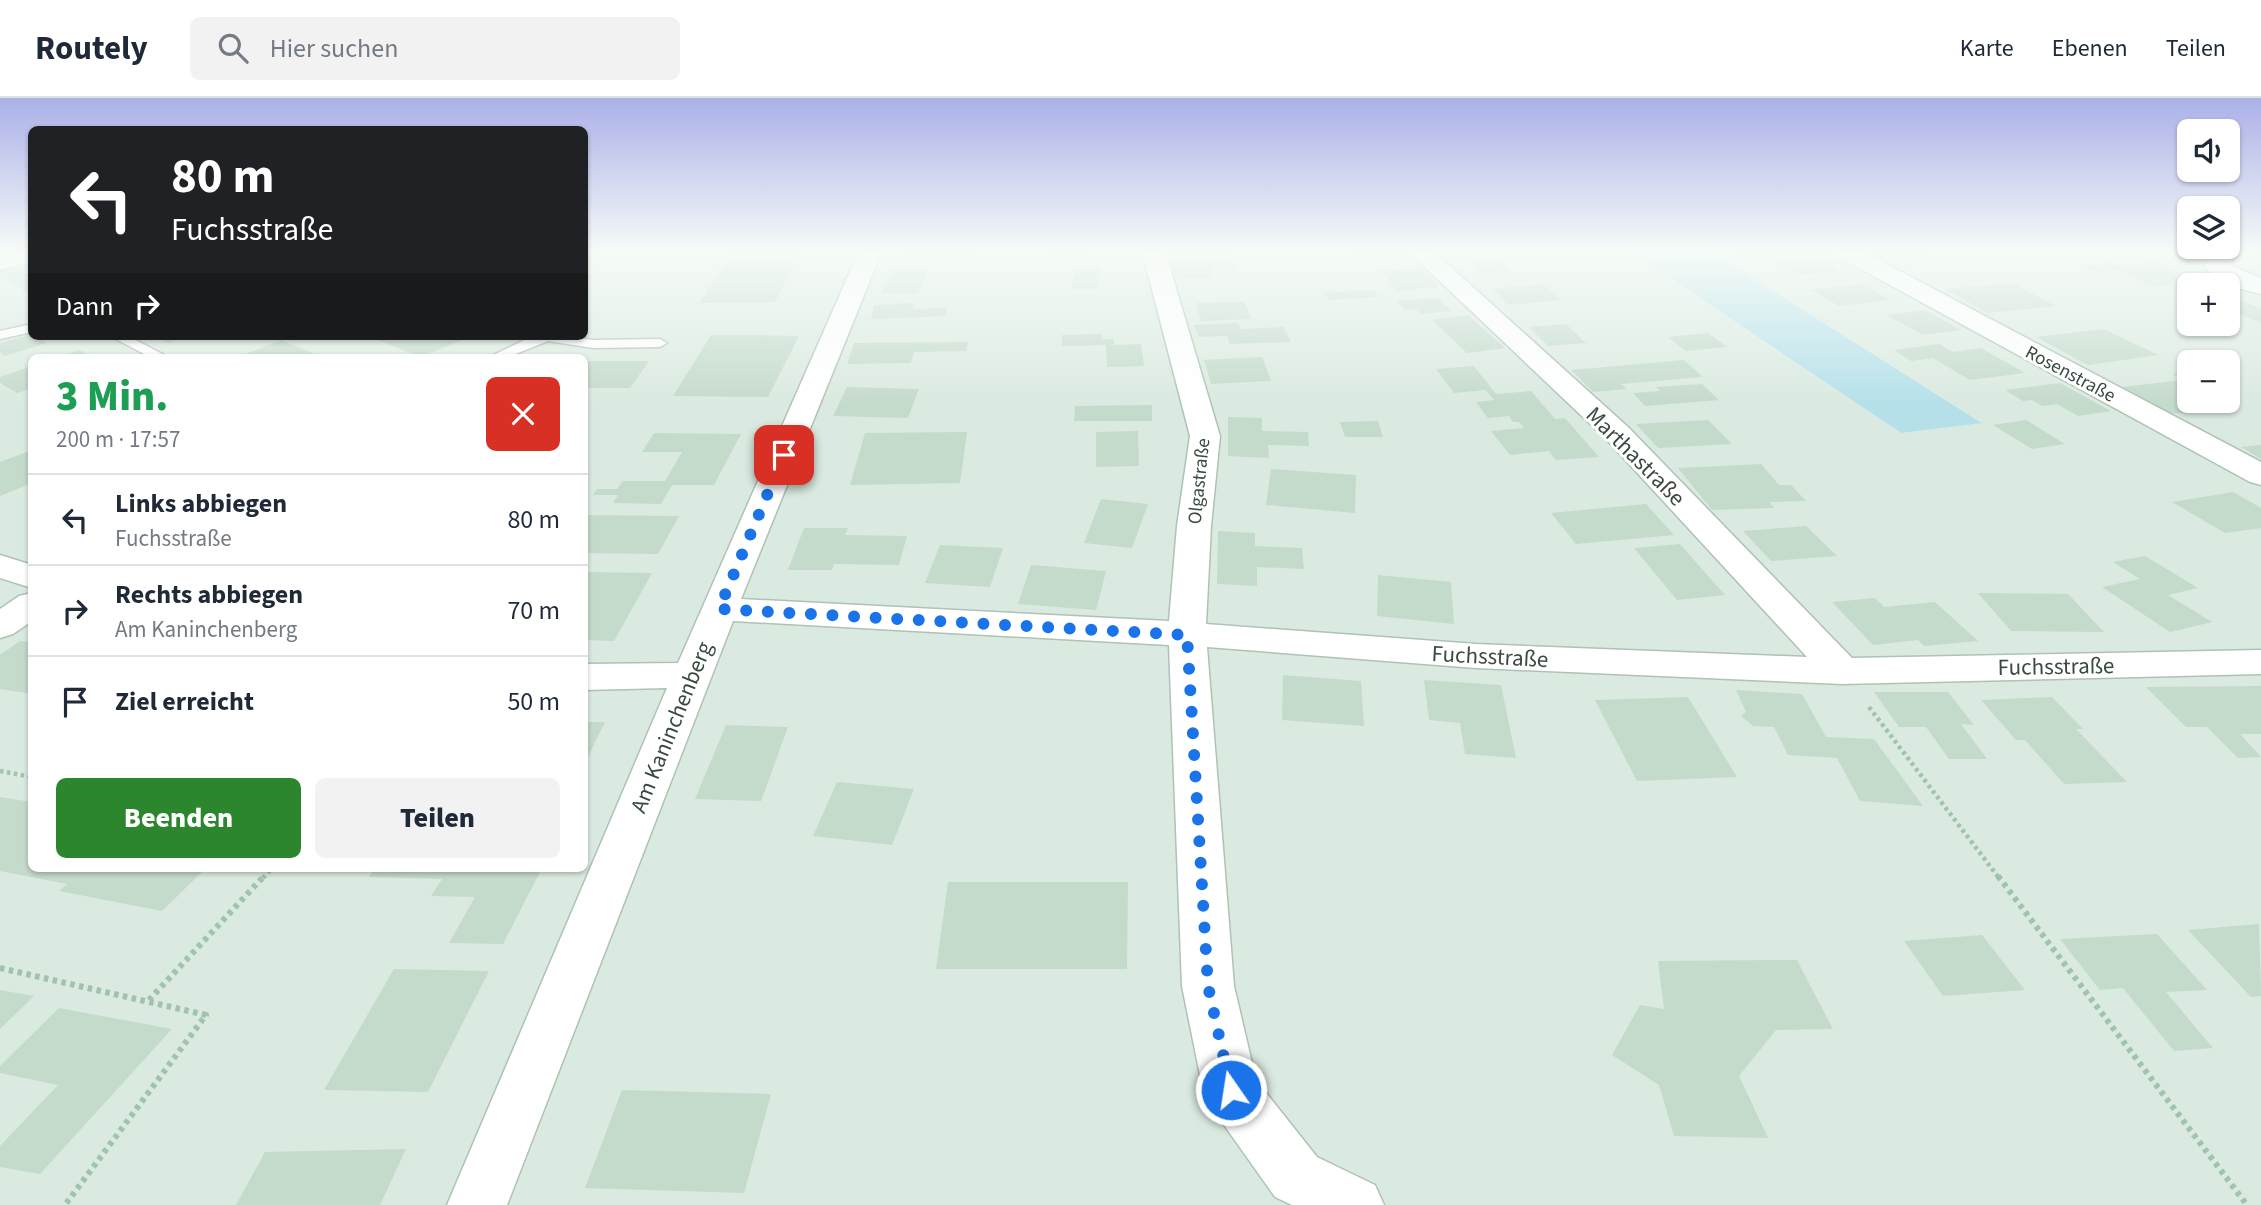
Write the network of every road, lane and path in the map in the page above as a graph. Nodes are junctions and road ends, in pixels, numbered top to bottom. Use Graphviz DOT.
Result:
graph roads {
  1 [pos="848,303"];
  2 [pos="1168,303"];
  3 [pos="1476,303"];
  4 [pos="1941,303"];
  5 [pos="28,329"];
  6 [pos="0,335"];
  7 [pos="125,340"];
  8 [pos="535,340"];
  9 [pos="564,340"];
  10 [pos="660,343"];
  11 [pos="155,354"];
  12 [pos="503,354"];
  13 [pos="2261,475"];
  14 [pos="0,566"];
  15 [pos="28,576"];
  16 [pos="28,607"];
  17 [pos="719,609"];
  18 [pos="0,626"];
  19 [pos="1187,635"];
  20 [pos="2261,662"];
  21 [pos="1842,671"];
  22 [pos="692,675"];
  23 [pos="588,677"];
  24 [pos="0,771"];
  25 [pos="28,776"];
  26 [pos="268,872"];
  27 [pos="0,968"];
  28 [pos="149,1000"];
  29 [pos="65,1205"];
  30 [pos="477,1205"];
  31 [pos="1354,1205"];
  32 [pos="2247,1205"];
  1 -- 17 [label="street, Am Kaninchenberg"];
  2 -- 19 [label="street, Olgastraße"];
  3 -- 21 [label="street, Marthastraße"];
  4 -- 13 [label="street, Rosenstraße"];
  5 -- 6 [label="lane"];
  7 -- 11 [label="lane"];
  8 -- 12 [label="lane"];
  9 -- 10 [label="lane"];
  14 -- 15 [label="street"];
  16 -- 18 [label="street"];
  17 -- 19 [label="street, Fuchsstraße"];
  17 -- 22 [label="street, Am Kaninchenberg"];
  19 -- 21 [label="street, Fuchsstraße"];
  19 -- 31 [label="street, Olgastraße"];
  20 -- 21 [label="street, Fuchsstraße"];
  21 -- 32 [label="path"];
  22 -- 23 [label="street"];
  22 -- 30 [label="street, Am Kaninchenberg"];
  24 -- 25 [label="path"];
  26 -- 28 [label="path"];
  27 -- 28 [label="path"];
  28 -- 29 [label="path"];
}
